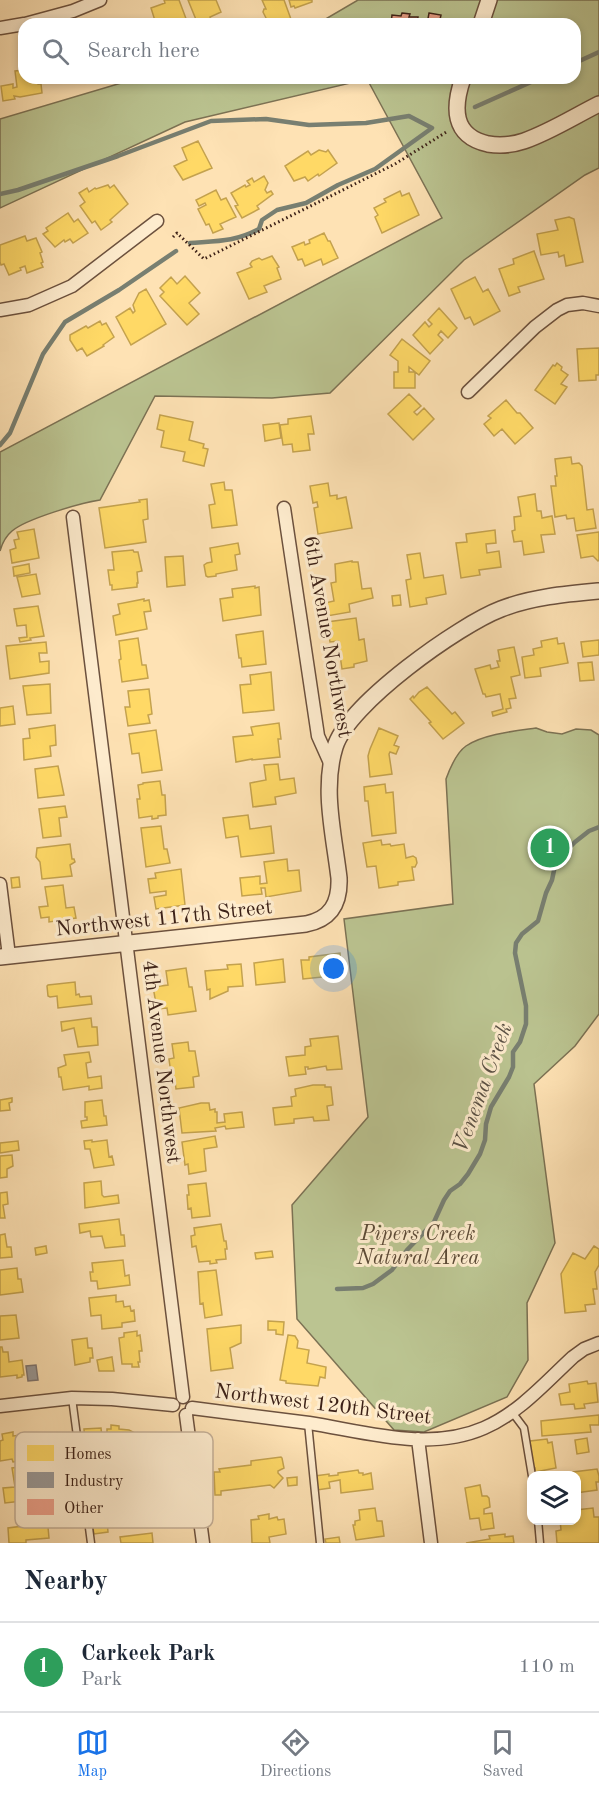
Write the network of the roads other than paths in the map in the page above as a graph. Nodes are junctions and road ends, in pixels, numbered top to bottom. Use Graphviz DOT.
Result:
graph roads {
  1 [pos="100,0"];
  2 [pos="489,0"];
  3 [pos="47,18"];
  4 [pos="483,18"];
  5 [pos="18,25"];
  6 [pos="0,28"];
  7 [pos="461,84"];
  8 [pos="599,104"];
  9 [pos="158,221"];
  10 [pos="599,306"];
  11 [pos="0,310"];
  12 [pos="468,392"];
  13 [pos="284,508"];
  14 [pos="73,518"];
  15 [pos="599,591"];
  16 [pos="331,765"];
  17 [pos="0,884"];
  18 [pos="329,912"];
  19 [pos="127,944"];
  20 [pos="4,957"];
  21 [pos="599,1342"];
  22 [pos="72,1398"];
  23 [pos="178,1401"];
  24 [pos="0,1406"];
  25 [pos="189,1412"];
  26 [pos="512,1412"];
  27 [pos="308,1423"];
  28 [pos="76,1432"];
  29 [pos="191,1432"];
  30 [pos="418,1439"];
  31 [pos="531,1471"];
  32 [pos="538,1525"];
  33 [pos="89,1528"];
  34 [pos="201,1528"];
  35 [pos="91,1543"];
  36 [pos="203,1543"];
  37 [pos="320,1543"];
  38 [pos="431,1543"];
  39 [pos="540,1543"];
  1 -- 3 [label="street"];
  2 -- 4 [label="street"];
  5 -- 6 [label="street"];
  7 -- 8 [label="street"];
  9 -- 11 [label="street"];
  10 -- 12 [label="street"];
  13 -- 16 [label="street, 6th Avenue Northwest"];
  14 -- 19 [label="street, 4th Avenue Northwest"];
  15 -- 16 [label="street"];
  16 -- 18 [label="street, 6th Avenue Northwest"];
  17 -- 20 [label="street"];
  18 -- 19 [label="street, Northwest 117th Street"];
  19 -- 20 [label="street, Northwest 117th Street"];
  19 -- 23 [label="street, 4th Avenue Northwest"];
  21 -- 26 [label="street, Northwest 120th Street"];
  22 -- 23 [label="street"];
  22 -- 24 [label="street"];
  22 -- 28 [label="lane"];
  23 -- 25 [label="street"];
  25 -- 27 [label="street, Northwest 120th Street"];
  25 -- 29 [label="street"];
  26 -- 30 [label="street, Northwest 120th Street"];
  26 -- 31 [label="lane"];
  27 -- 30 [label="street, Northwest 120th Street"];
  27 -- 37 [label="lane"];
  30 -- 38 [label="street"];
  32 -- 39 [label="lane"];
  33 -- 35 [label="lane"];
  34 -- 36 [label="street"];
}
